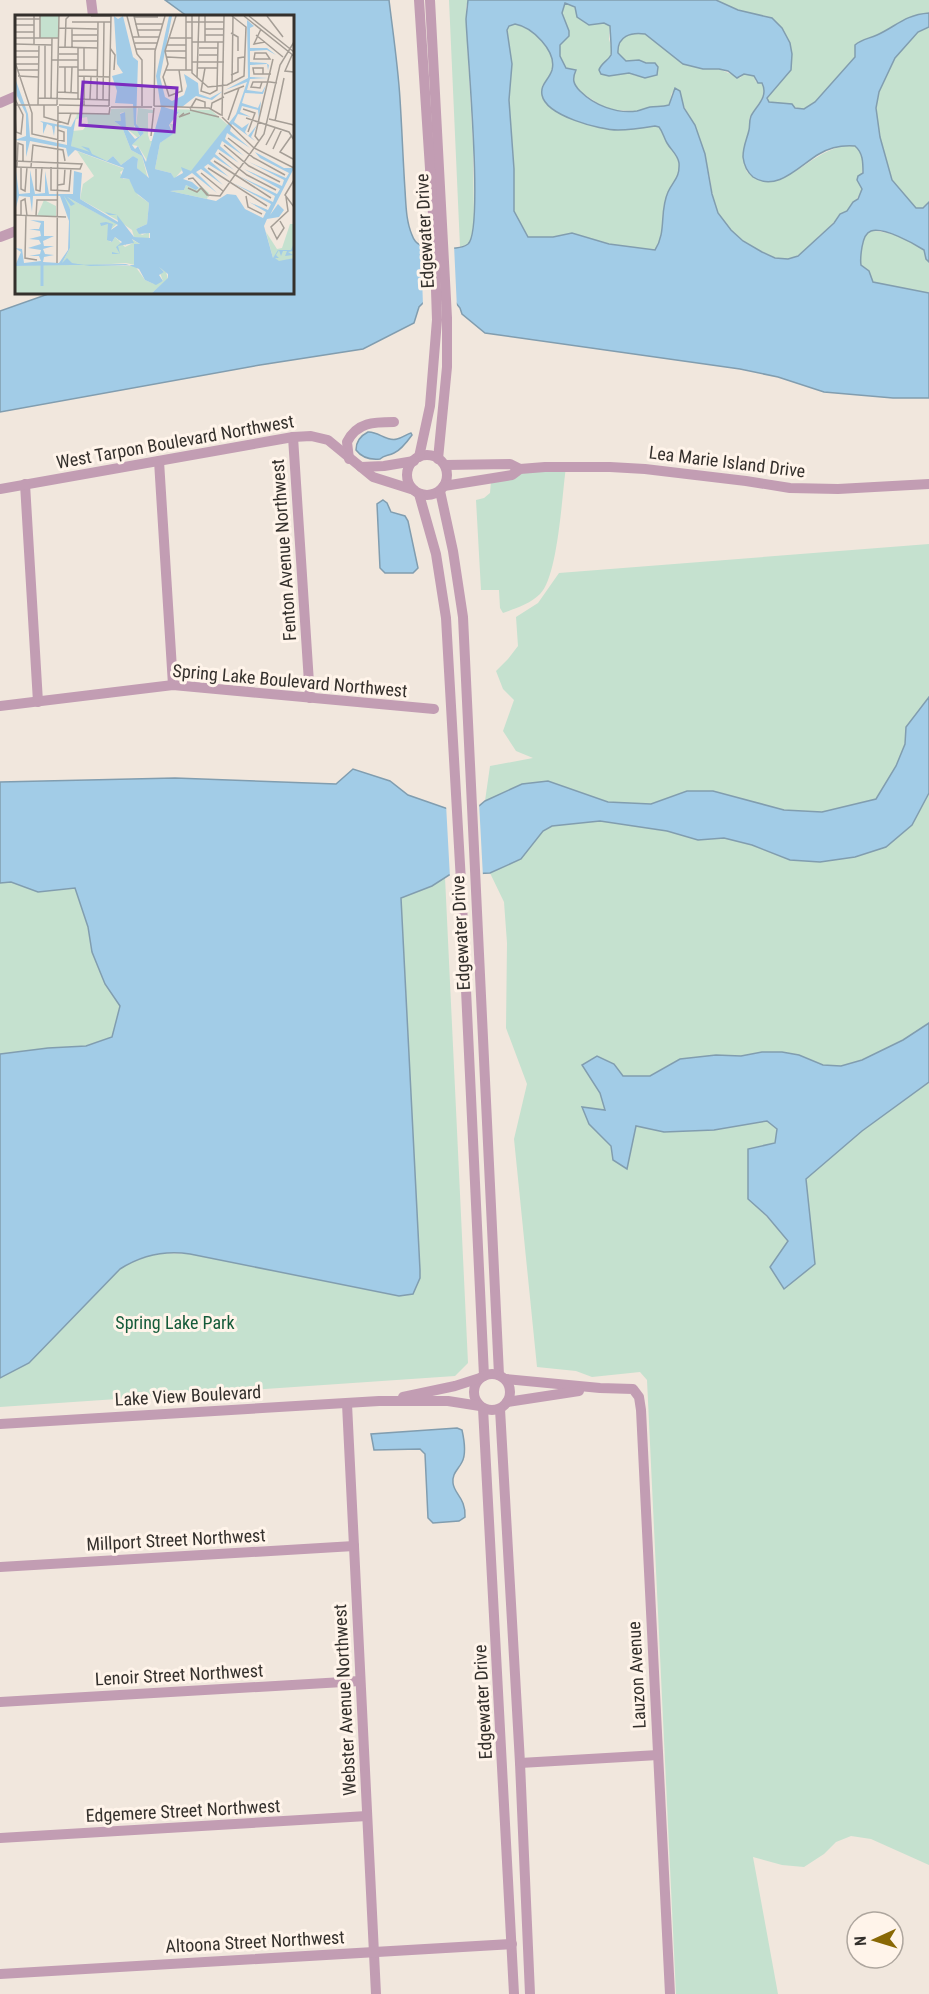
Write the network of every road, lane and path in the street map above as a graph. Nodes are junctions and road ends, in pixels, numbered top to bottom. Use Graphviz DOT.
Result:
graph roads {
  1 [pos="91,0"];
  2 [pos="419,0"];
  3 [pos="430,0"];
  4 [pos="93,15"];
  5 [pos="15,96"];
  6 [pos="0,103"];
  7 [pos="438,229"];
  8 [pos="15,231"];
  9 [pos="0,237"];
  10 [pos="442,319"];
  11 [pos="394,422"];
  12 [pos="293,437"];
  13 [pos="349,459"];
  14 [pos="417,459"];
  15 [pos="159,461"];
  16 [pos="442,462"];
  17 [pos="361,467"];
  18 [pos="520,469"];
  19 [pos="25,484"];
  20 [pos="929,484"];
  21 [pos="442,488"];
  22 [pos="0,489"];
  23 [pos="417,492"];
  24 [pos="173,685"];
  25 [pos="310,698"];
  26 [pos="38,702"];
  27 [pos="0,706"];
  28 [pos="434,709"];
  29 [pos="466,985"];
  30 [pos="486,1093"];
  31 [pos="482,1377"];
  32 [pos="502,1377"];
  33 [pos="600,1388"];
  34 [pos="379,1401"];
  35 [pos="347,1404"];
  36 [pos="503,1405"];
  37 [pos="482,1407"];
  38 [pos="0,1424"];
  39 [pos="354,1546"];
  40 [pos="0,1567"];
  41 [pos="360,1681"];
  42 [pos="0,1702"];
  43 [pos="658,1755"];
  44 [pos="520,1763"];
  45 [pos="367,1816"];
  46 [pos="0,1838"];
  47 [pos="512,1944"];
  48 [pos="374,1952"];
  49 [pos="0,1974"];
  50 [pos="376,1994"];
  51 [pos="514,1994"];
  52 [pos="530,1994"];
  53 [pos="670,1994"];
  1 -- 4 [label="street"];
  2 -- 7 [label="street, Edgewater Drive"];
  3 -- 7 [label="street, Edgewater Drive"];
  5 -- 6 [label="street"];
  7 -- 10 [label="street, Edgewater Drive"];
  8 -- 9 [label="street"];
  10 -- 14 [label="street, Edgewater Drive"];
  10 -- 16 [label="street, Edgewater Drive"];
  11 -- 13 [label="street"];
  12 -- 13 [label="street, West Tarpon Boulevard Northwest"];
  12 -- 15 [label="street, West Tarpon Boulevard Northwest"];
  12 -- 25 [label="street, Fenton Avenue Northwest"];
  13 -- 17 [label="street, West Tarpon Boulevard Northwest"];
  14 -- 16 [label="street"];
  14 -- 17 [label="street"];
  14 -- 23 [label="street"];
  15 -- 19 [label="street, West Tarpon Boulevard Northwest"];
  15 -- 24 [label="street"];
  16 -- 18 [label="street, Lea Marie Island Drive"];
  16 -- 21 [label="street"];
  17 -- 23 [label="street, West Tarpon Boulevard Northwest"];
  18 -- 20 [label="street, Lea Marie Island Drive"];
  18 -- 21 [label="street, Lea Marie Island Drive"];
  19 -- 22 [label="street, West Tarpon Boulevard Northwest"];
  19 -- 26 [label="street"];
  21 -- 23 [label="street"];
  21 -- 30 [label="street, Edgewater Drive"];
  23 -- 29 [label="street, Edgewater Drive"];
  24 -- 25 [label="street, Spring Lake Boulevard Northwest"];
  24 -- 26 [label="street, Spring Lake Boulevard Northwest"];
  25 -- 28 [label="street, Spring Lake Boulevard Northwest"];
  26 -- 27 [label="street, Spring Lake Boulevard Northwest"];
  29 -- 30 [label="street"];
  29 -- 31 [label="street, Edgewater Drive"];
  30 -- 32 [label="street, Edgewater Drive"];
  31 -- 32 [label="street"];
  31 -- 34 [label="street, Lake View Boulevard"];
  31 -- 37 [label="street"];
  32 -- 33 [label="street, Lauzon Avenue"];
  32 -- 36 [label="street"];
  33 -- 36 [label="street, Lauzon Avenue"];
  33 -- 43 [label="street, Lauzon Avenue"];
  34 -- 35 [label="street, Lake View Boulevard"];
  34 -- 37 [label="street, Lake View Boulevard"];
  35 -- 38 [label="street, Lake View Boulevard"];
  35 -- 39 [label="street, Webster Avenue Northwest"];
  36 -- 37 [label="street"];
  36 -- 44 [label="street, Edgewater Drive"];
  37 -- 47 [label="street, Edgewater Drive"];
  39 -- 40 [label="street, Millport Street Northwest"];
  39 -- 41 [label="street, Webster Avenue Northwest"];
  41 -- 42 [label="street, Lenoir Street Northwest"];
  41 -- 45 [label="street, Webster Avenue Northwest"];
  43 -- 44 [label="street"];
  43 -- 53 [label="street, Lauzon Avenue"];
  44 -- 52 [label="street, Edgewater Drive"];
  45 -- 46 [label="street, Edgemere Street Northwest"];
  45 -- 48 [label="street, Webster Avenue Northwest"];
  47 -- 48 [label="street, Altoona Street Northwest"];
  47 -- 51 [label="street, Edgewater Drive"];
  48 -- 49 [label="street, Altoona Street Northwest"];
  48 -- 50 [label="street, Webster Avenue Northwest"];
}
